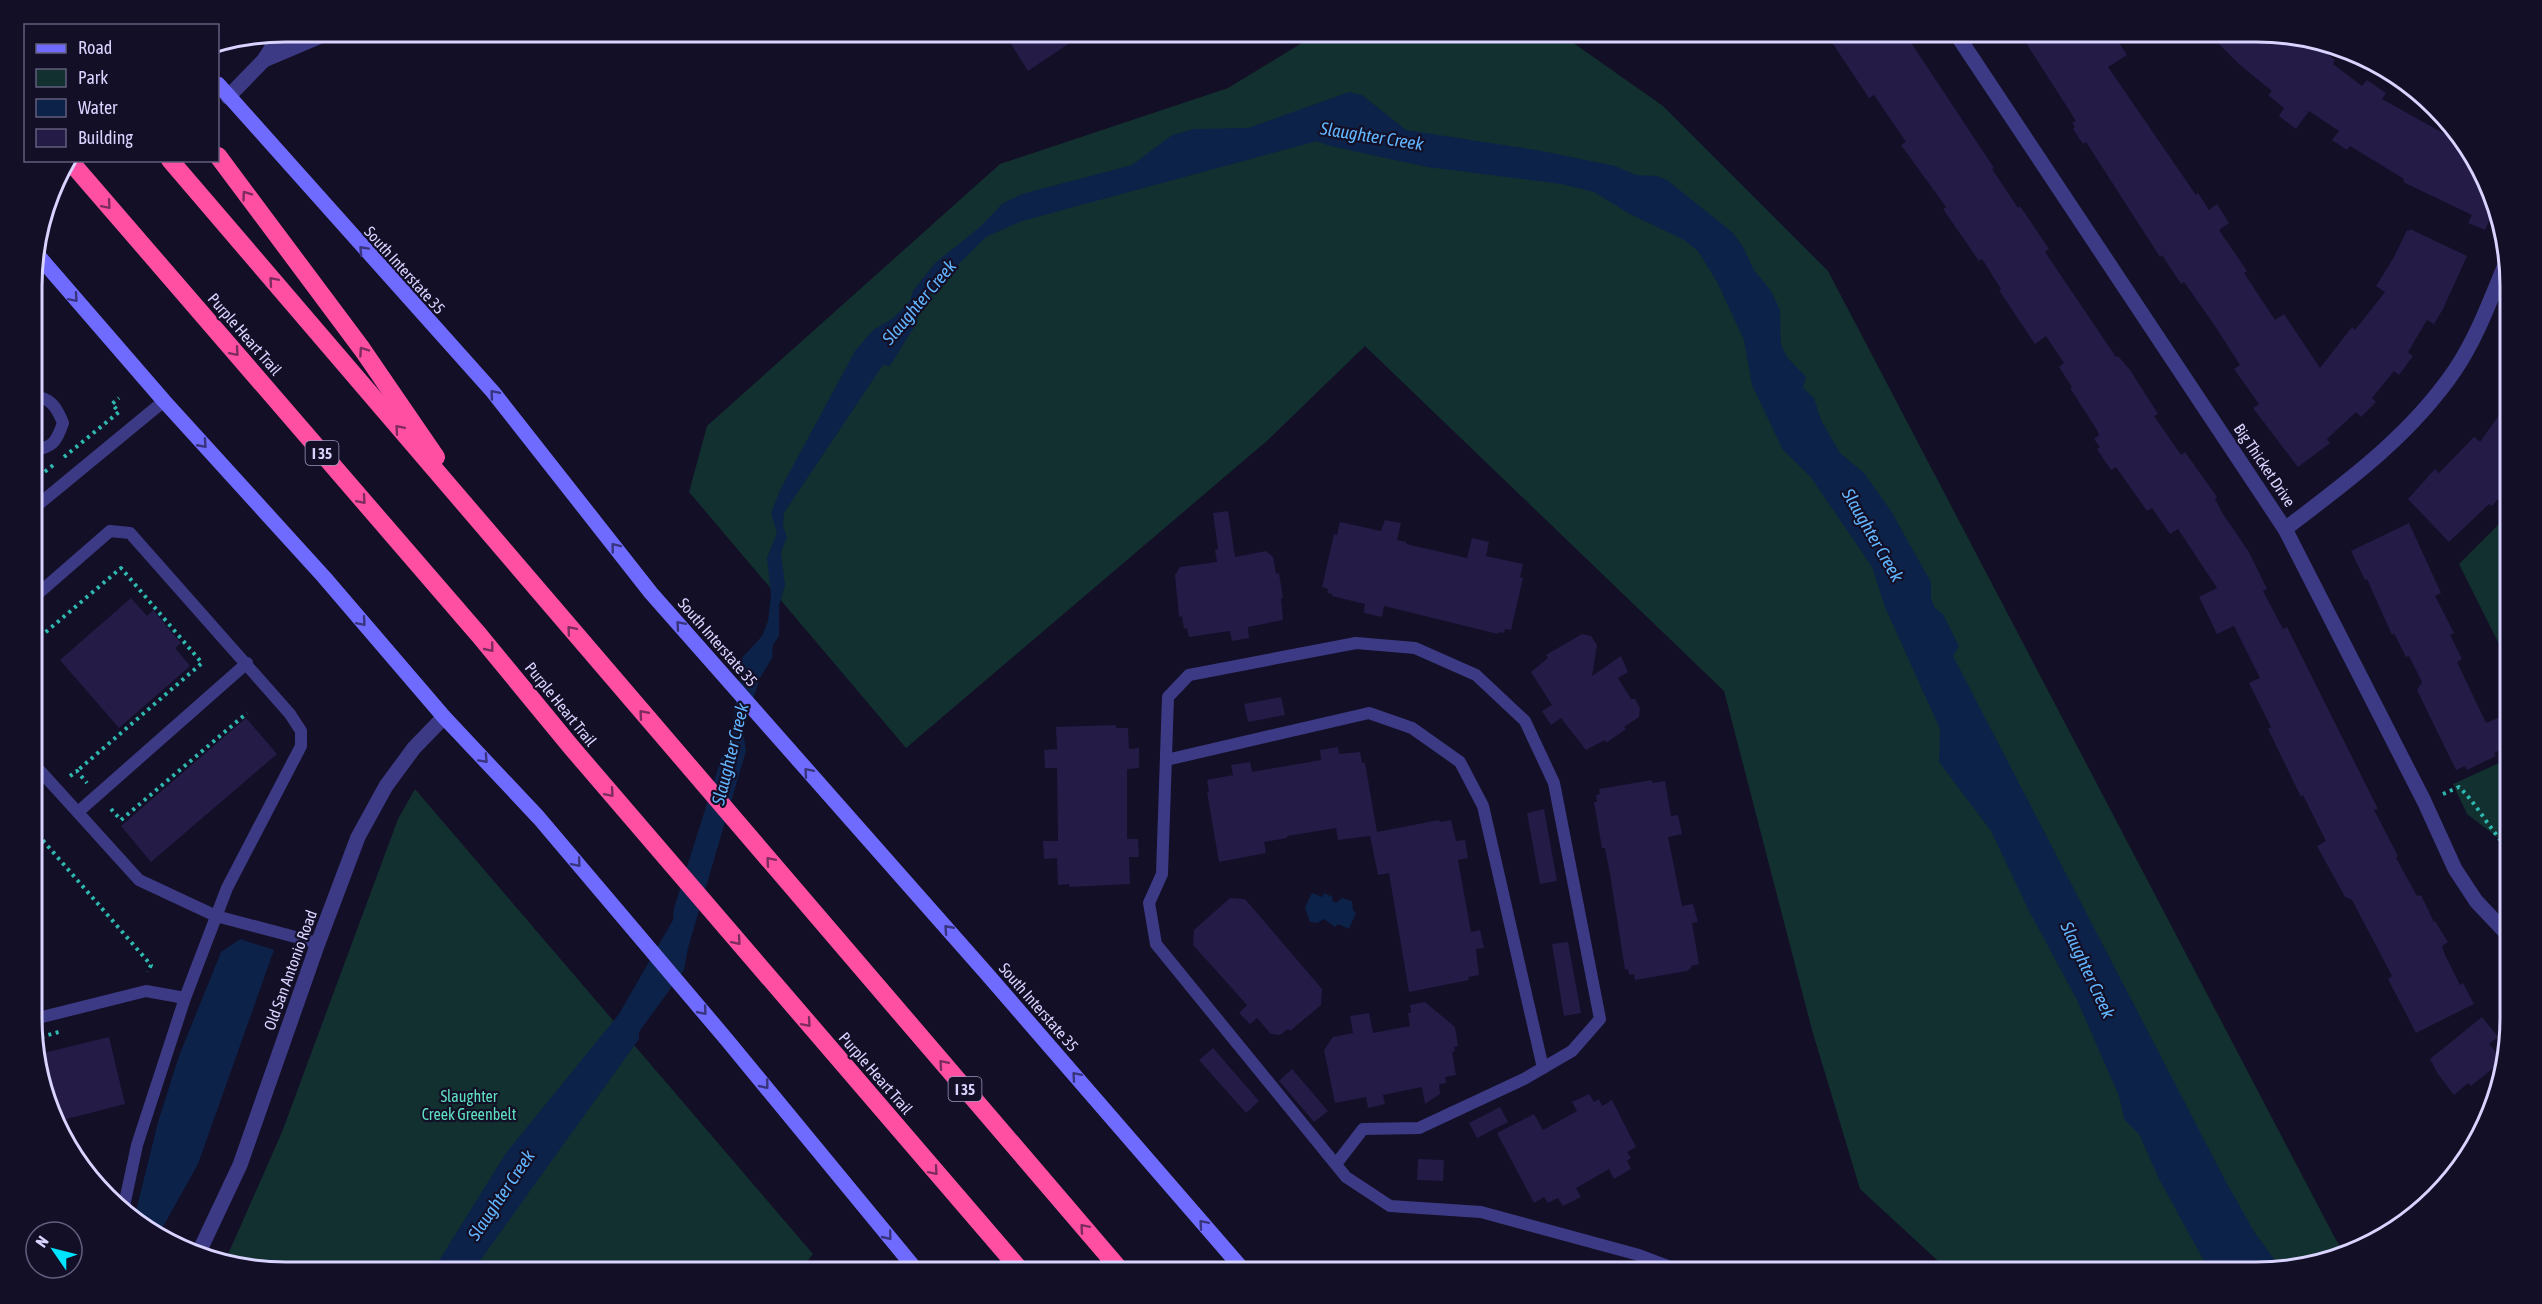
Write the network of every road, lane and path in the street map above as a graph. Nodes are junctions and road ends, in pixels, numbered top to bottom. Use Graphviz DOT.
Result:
graph roads {
  1 [pos="306,42"];
  2 [pos="1962,42"];
  3 [pos="275,43"];
  4 [pos="264,60"];
  5 [pos="219,85"];
  6 [pos="228,97"];
  7 [pos="219,157"];
  8 [pos="172,162"];
  9 [pos="74,166"];
  10 [pos="43,263"];
  11 [pos="2499,277"];
  12 [pos="119,398"];
  13 [pos="42,399"];
  14 [pos="164,401"];
  15 [pos="42,449"];
  16 [pos="42,474"];
  17 [pos="42,502"];
  18 [pos="2285,529"];
  19 [pos="492,537"];
  20 [pos="42,590"];
  21 [pos="42,635"];
  22 [pos="247,663"];
  23 [pos="247,713"];
  24 [pos="444,717"];
  25 [pos="1166,760"];
  26 [pos="77,771"];
  27 [pos="42,773"];
  28 [pos="70,776"];
  29 [pos="87,783"];
  30 [pos="2443,794"];
  31 [pos="111,809"];
  32 [pos="78,812"];
  33 [pos="2500,838"];
  34 [pos="42,839"];
  35 [pos="216,916"];
  36 [pos="2500,926"];
  37 [pos="318,943"];
  38 [pos="148,972"];
  39 [pos="185,998"];
  40 [pos="42,1017"];
  41 [pos="1543,1068"];
  42 [pos="1336,1164"];
  43 [pos="125,1201"];
  44 [pos="202,1246"];
  45 [pos="910,1262"];
  46 [pos="1013,1262"];
  47 [pos="1113,1262"];
  48 [pos="1236,1262"];
  49 [pos="1656,1262"];
  1 -- 4 [label="street"];
  2 -- 18 [label="street, Big Thicket Drive"];
  3 -- 4 [label="street"];
  4 -- 6 [label="street"];
  5 -- 6 [label="main road, South Interstate 35"];
  48 -- 6 [label="main road, South Interstate 35, one-way"];
  19 -- 7 [label="highway, one-way"];
  19 -- 8 [label="highway, I 35, one-way"];
  9 -- 46 [label="highway, Purple Heart Trail / I 35, one-way"];
  10 -- 14 [label="main road, one-way"];
  11 -- 18 [label="street"];
  12 -- 16 [label="path"];
  13 -- 15 [label="lane"];
  14 -- 17 [label="lane"];
  14 -- 24 [label="main road, one-way"];
  18 -- 36 [label="street, Big Thicket Drive"];
  47 -- 19 [label="highway, I 35, one-way"];
  20 -- 22 [label="lane"];
  21 -- 26 [label="path"];
  22 -- 32 [label="lane"];
  22 -- 35 [label="lane"];
  23 -- 31 [label="path"];
  24 -- 37 [label="street, Old San Antonio Road"];
  24 -- 45 [label="main road, one-way"];
  25 -- 41 [label="lane"];
  25 -- 41 [label="lane"];
  25 -- 42 [label="lane"];
  26 -- 28 [label="path"];
  26 -- 29 [label="path"];
  27 -- 32 [label="lane"];
  30 -- 33 [label="path"];
  32 -- 35 [label="lane"];
  34 -- 38 [label="path"];
  35 -- 37 [label="lane"];
  35 -- 39 [label="lane"];
  37 -- 44 [label="street, Old San Antonio Road"];
  39 -- 40 [label="lane"];
  39 -- 43 [label="lane"];
  41 -- 42 [label="lane"];
  42 -- 49 [label="lane"];
}
